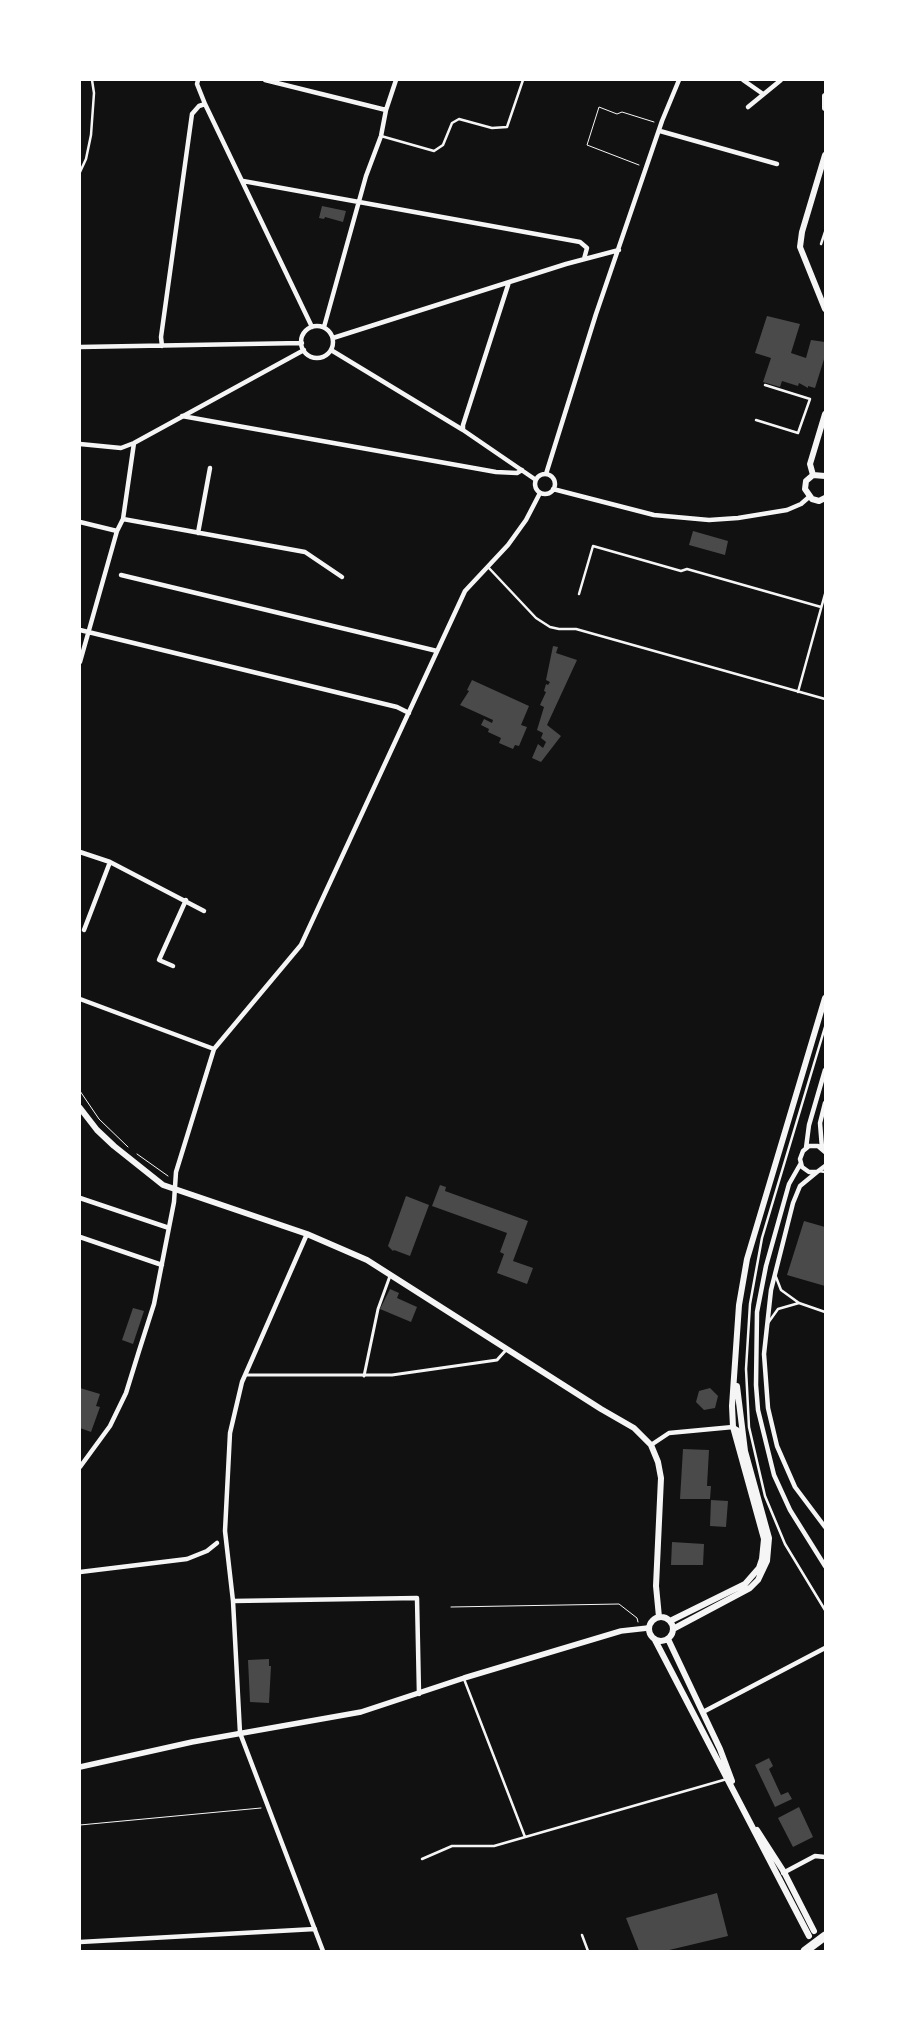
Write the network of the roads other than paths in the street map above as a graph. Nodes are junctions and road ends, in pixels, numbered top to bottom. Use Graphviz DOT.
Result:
graph roads {
  1 [pos="92,80"];
  2 [pos="198,80"];
  3 [pos="265,80"];
  4 [pos="396,80"];
  5 [pos="523,80"];
  6 [pos="679,80"];
  7 [pos="743,80"];
  8 [pos="781,80"];
  9 [pos="762,94"];
  10 [pos="825,96"];
  11 [pos="206,104"];
  12 [pos="748,107"];
  13 [pos="825,108"];
  14 [pos="386,110"];
  15 [pos="660,131"];
  16 [pos="381,136"];
  17 [pos="825,155"];
  18 [pos="777,164"];
  19 [pos="80,172"];
  20 [pos="243,181"];
  21 [pos="360,202"];
  22 [pos="825,232"];
  23 [pos="821,244"];
  24 [pos="619,250"];
  25 [pos="584,259"];
  26 [pos="509,282"];
  27 [pos="825,309"];
  28 [pos="312,327"];
  29 [pos="324,327"];
  30 [pos="333,338"];
  31 [pos="302,343"];
  32 [pos="162,346"];
  33 [pos="80,347"];
  34 [pos="304,350"];
  35 [pos="331,350"];
  36 [pos="765,385"];
  37 [pos="825,414"];
  38 [pos="182,416"];
  39 [pos="756,420"];
  40 [pos="463,430"];
  41 [pos="134,443"];
  42 [pos="80,444"];
  43 [pos="210,468"];
  44 [pos="522,470"];
  45 [pos="546,474"];
  46 [pos="813,475"];
  47 [pos="825,476"];
  48 [pos="536,480"];
  49 [pos="553,488"];
  50 [pos="540,493"];
  51 [pos="809,497"];
  52 [pos="824,500"];
  53 [pos="123,519"];
  54 [pos="80,522"];
  55 [pos="117,531"];
  56 [pos="198,532"];
  57 [pos="487,566"];
  58 [pos="121,575"];
  59 [pos="342,577"];
  60 [pos="579,594"];
  61 [pos="825,594"];
  62 [pos="821,607"];
  63 [pos="80,630"];
  64 [pos="89,632"];
  65 [pos="437,651"];
  66 [pos="80,662"];
  67 [pos="798,692"];
  68 [pos="825,699"];
  69 [pos="409,713"];
  70 [pos="80,852"];
  71 [pos="110,862"];
  72 [pos="186,900"];
  73 [pos="204,911"];
  74 [pos="84,930"];
  75 [pos="172,966"];
  76 [pos="825,998"];
  77 [pos="80,999"];
  78 [pos="825,1027"];
  79 [pos="214,1049"];
  80 [pos="825,1070"];
  81 [pos="825,1103"];
  82 [pos="80,1108"];
  83 [pos="806,1148"];
  84 [pos="823,1150"];
  85 [pos="800,1163"];
  86 [pos="825,1166"];
  87 [pos="820,1172"];
  88 [pos="174,1190"];
  89 [pos="80,1198"];
  90 [pos="169,1228"];
  91 [pos="307,1234"];
  92 [pos="80,1237"];
  93 [pos="162,1265"];
  94 [pos="390,1274"];
  95 [pos="774,1274"];
  96 [pos="799,1303"];
  97 [pos="825,1312"];
  98 [pos="767,1324"];
  99 [pos="506,1350"];
  100 [pos="735,1365"];
  101 [pos="246,1375"];
  102 [pos="364,1376"];
  103 [pos="733,1427"];
  104 [pos="651,1445"];
  105 [pos="745,1451"];
  106 [pos="80,1467"];
  107 [pos="825,1527"];
  108 [pos="217,1543"];
  109 [pos="825,1566"];
  110 [pos="80,1572"];
  111 [pos="233,1601"];
  112 [pos="825,1610"];
  113 [pos="659,1616"];
  114 [pos="670,1621"];
  115 [pos="648,1628"];
  116 [pos="673,1628"];
  117 [pos="668,1639"];
  118 [pos="655,1640"];
  119 [pos="825,1648"];
  120 [pos="464,1678"];
  121 [pos="419,1694"];
  122 [pos="703,1712"];
  123 [pos="240,1733"];
  124 [pos="80,1767"];
  125 [pos="727,1779"];
  126 [pos="525,1836"];
  127 [pos="825,1857"];
  128 [pos="422,1859"];
  129 [pos="784,1872"];
  130 [pos="777,1876"];
  131 [pos="315,1929"];
  132 [pos="582,1935"];
  133 [pos="825,1936"];
  134 [pos="80,1942"];
  135 [pos="323,1951"];
  136 [pos="588,1951"];
  137 [pos="805,1951"];
  1 -- 19 [label="lane"];
  2 -- 11 [label="street"];
  3 -- 14 [label="street"];
  4 -- 14 [label="street"];
  5 -- 16 [label="lane"];
  6 -- 15 [label="street"];
  7 -- 9 [label="street"];
  8 -- 9 [label="street"];
  9 -- 12 [label="street"];
  10 -- 13 [label="main road"];
  11 -- 20 [label="street"];
  11 -- 32 [label="street"];
  14 -- 16 [label="street"];
  15 -- 18 [label="street"];
  15 -- 24 [label="street"];
  16 -- 21 [label="street"];
  17 -- 27 [label="main road"];
  20 -- 21 [label="street"];
  20 -- 28 [label="street"];
  21 -- 25 [label="street"];
  21 -- 29 [label="street"];
  22 -- 23 [label="lane"];
  24 -- 25 [label="street"];
  24 -- 45 [label="street"];
  25 -- 26 [label="street"];
  26 -- 30 [label="street"];
  26 -- 40 [label="street"];
  28 -- 29 [label="street"];
  28 -- 31 [label="street"];
  29 -- 30 [label="street"];
  30 -- 35 [label="street"];
  31 -- 32 [label="street"];
  31 -- 34 [label="street"];
  32 -- 33 [label="street"];
  34 -- 35 [label="street"];
  34 -- 38 [label="street"];
  35 -- 40 [label="street"];
  36 -- 39 [label="lane"];
  37 -- 46 [label="main road"];
  38 -- 41 [label="street"];
  38 -- 44 [label="street"];
  40 -- 44 [label="street"];
  41 -- 42 [label="street"];
  41 -- 53 [label="street"];
  43 -- 56 [label="street"];
  44 -- 48 [label="street"];
  45 -- 48 [label="street"];
  45 -- 49 [label="street"];
  46 -- 47 [label="main road"];
  46 -- 51 [label="main road"];
  48 -- 50 [label="street"];
  49 -- 50 [label="street"];
  49 -- 51 [label="street"];
  50 -- 57 [label="street"];
  51 -- 52 [label="main road"];
  53 -- 55 [label="street"];
  53 -- 56 [label="street"];
  54 -- 55 [label="street"];
  55 -- 64 [label="street"];
  56 -- 59 [label="street"];
  57 -- 65 [label="street"];
  57 -- 67 [label="lane"];
  58 -- 65 [label="street"];
  60 -- 62 [label="lane"];
  61 -- 62 [label="lane"];
  62 -- 67 [label="lane"];
  63 -- 64 [label="street"];
  64 -- 66 [label="street"];
  64 -- 69 [label="street"];
  65 -- 69 [label="street"];
  67 -- 68 [label="lane"];
  69 -- 79 [label="street"];
  70 -- 71 [label="street"];
  71 -- 72 [label="street"];
  71 -- 74 [label="street"];
  72 -- 73 [label="street"];
  72 -- 75 [label="street"];
  76 -- 100 [label="main road"];
  77 -- 79 [label="street"];
  78 -- 112 [label="lane"];
  79 -- 88 [label="street"];
  80 -- 83 [label="street"];
  81 -- 84 [label="street"];
  82 -- 88 [label="main road"];
  83 -- 84 [label="street"];
  83 -- 85 [label="street"];
  85 -- 87 [label="street"];
  85 -- 109 [label="street"];
  86 -- 87 [label="street"];
  87 -- 95 [label="street"];
  88 -- 90 [label="street"];
  88 -- 91 [label="main road"];
  89 -- 90 [label="street"];
  90 -- 93 [label="street"];
  91 -- 94 [label="main road"];
  91 -- 101 [label="street"];
  92 -- 93 [label="street"];
  93 -- 106 [label="street"];
  94 -- 99 [label="main road"];
  94 -- 102 [label="street"];
  95 -- 96 [label="lane"];
  95 -- 98 [label="street"];
  96 -- 97 [label="lane"];
  96 -- 98 [label="lane"];
  98 -- 107 [label="street"];
  99 -- 102 [label="street"];
  99 -- 104 [label="main road"];
  100 -- 103 [label="main road"];
  100 -- 105 [label="main road"];
  101 -- 102 [label="street"];
  101 -- 111 [label="street"];
  103 -- 104 [label="street"];
  103 -- 105 [label="street"];
  103 -- 114 [label="main road"];
  104 -- 113 [label="main road"];
  105 -- 116 [label="main road"];
  108 -- 110 [label="street"];
  111 -- 121 [label="street"];
  111 -- 123 [label="street"];
  113 -- 114 [label="main road"];
  113 -- 115 [label="main road"];
  114 -- 116 [label="main road"];
  115 -- 118 [label="main road"];
  115 -- 120 [label="street"];
  116 -- 117 [label="main road"];
  117 -- 118 [label="main road"];
  117 -- 122 [label="main road"];
  118 -- 125 [label="main road"];
  119 -- 122 [label="street"];
  120 -- 121 [label="street"];
  120 -- 126 [label="lane"];
  121 -- 123 [label="street"];
  122 -- 129 [label="main road"];
  123 -- 124 [label="street"];
  123 -- 131 [label="street"];
  125 -- 126 [label="lane"];
  125 -- 130 [label="main road"];
  126 -- 128 [label="lane"];
  127 -- 129 [label="street"];
  129 -- 130 [label="street"];
  129 -- 130 [label="main road"];
  131 -- 134 [label="street"];
  131 -- 135 [label="street"];
  132 -- 136 [label="lane"];
  133 -- 137 [label="highway"];
}
